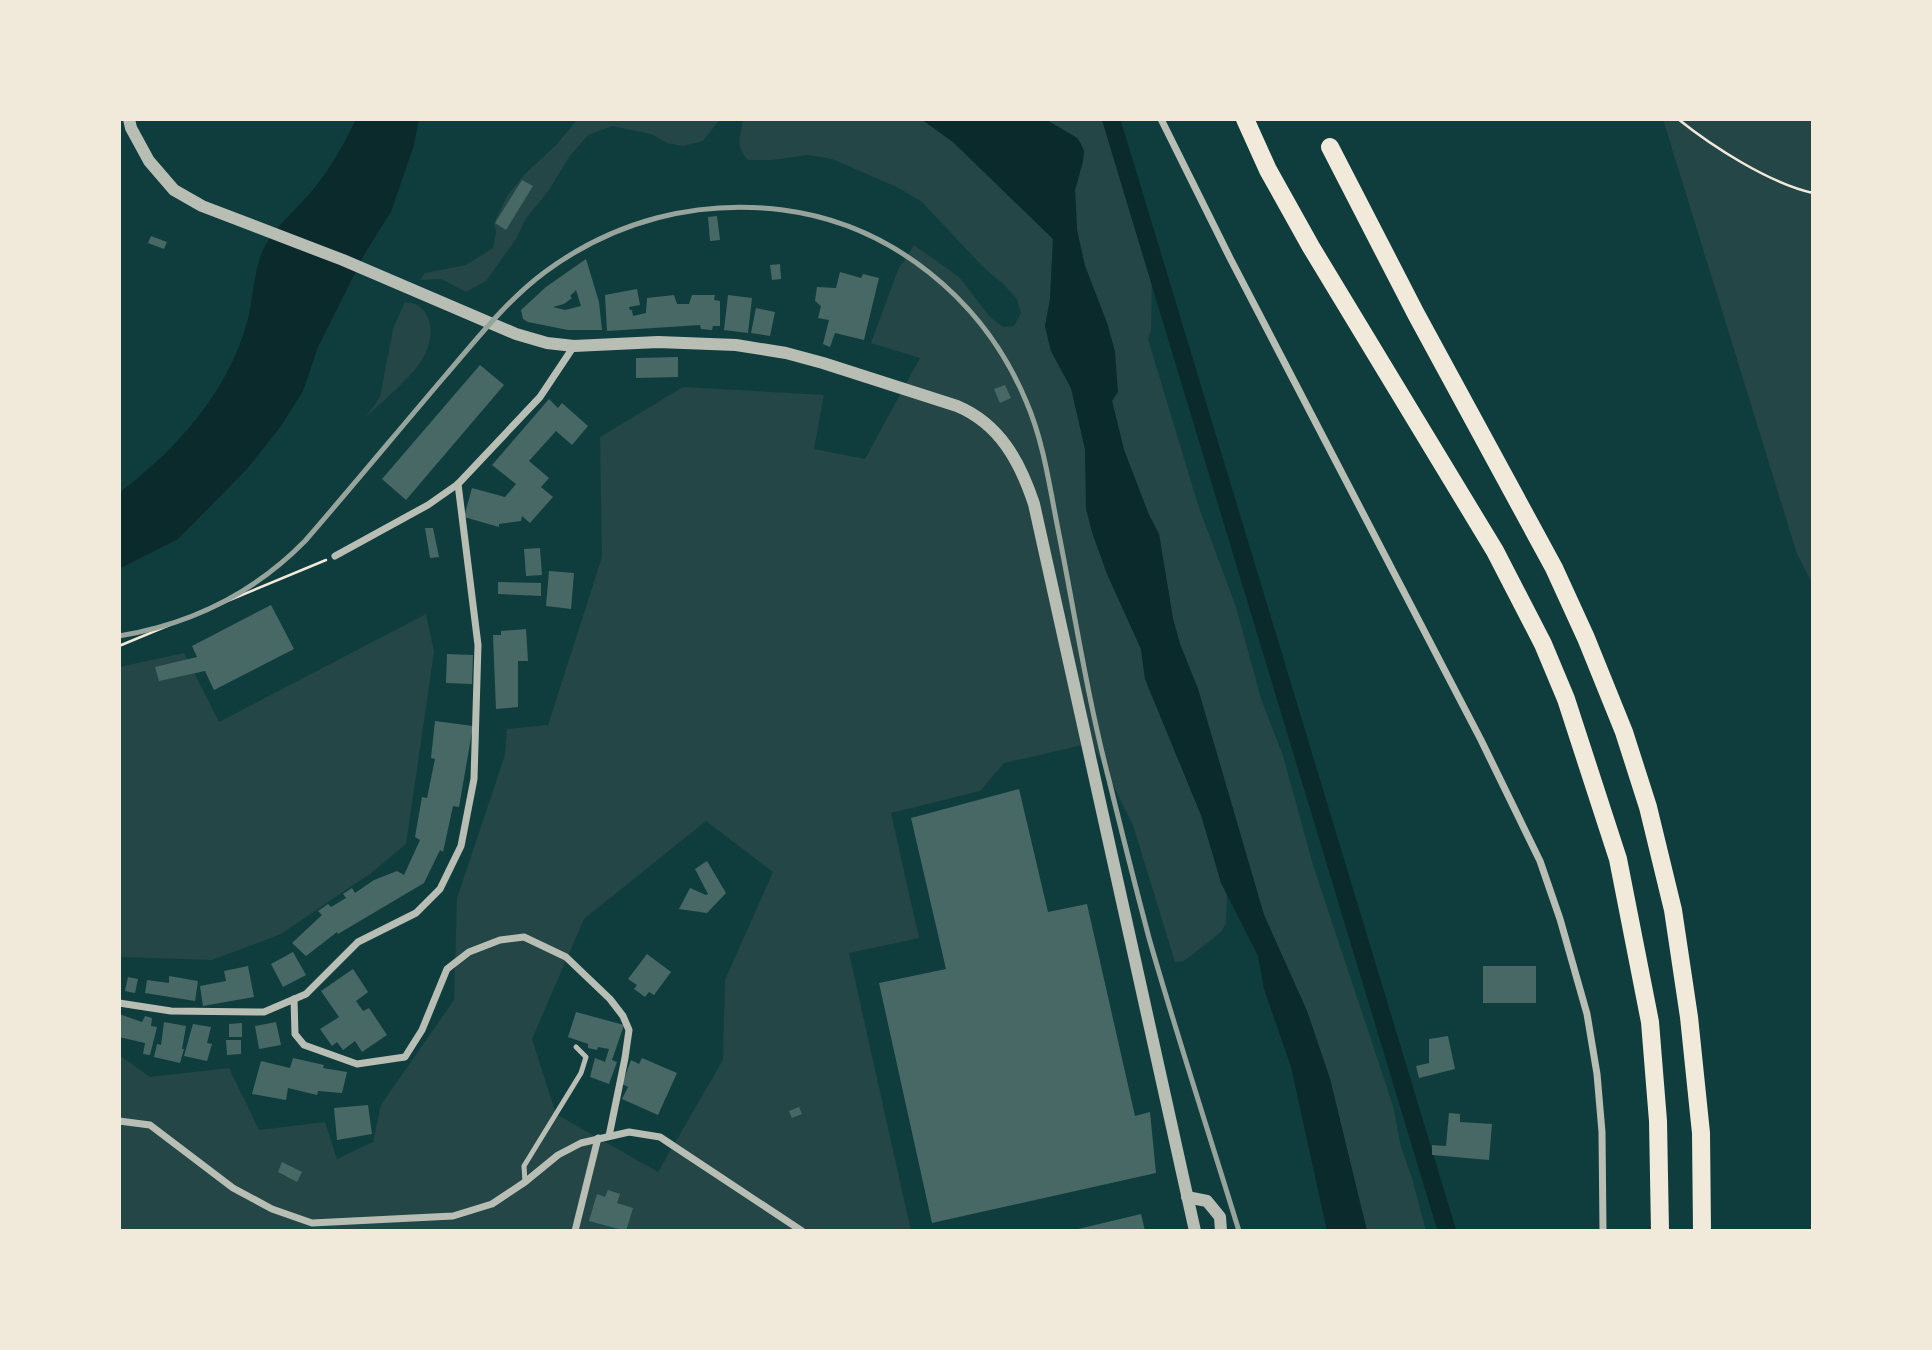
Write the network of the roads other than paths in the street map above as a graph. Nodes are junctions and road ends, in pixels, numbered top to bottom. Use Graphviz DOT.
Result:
graph roads {
  1 [pos="129,119"];
  2 [pos="1161,119"];
  3 [pos="1245,119"];
  4 [pos="1330,147"];
  5 [pos="574,346"];
  6 [pos="458,484"];
  7 [pos="335,556"];
  8 [pos="294,999"];
  9 [pos="119,1003"];
  10 [pos="576,1046"];
  11 [pos="119,1121"];
  12 [pos="609,1136"];
  13 [pos="598,1138"];
  14 [pos="525,1182"];
  15 [pos="1187,1197"];
  16 [pos="575,1231"];
  17 [pos="802,1231"];
  18 [pos="1195,1231"];
  19 [pos="1221,1231"];
  20 [pos="1603,1231"];
  21 [pos="1660,1231"];
  22 [pos="1702,1231"];
  1 -- 5 [label="street"];
  2 -- 20 [label="street"];
  3 -- 21 [label="highway"];
  4 -- 22 [label="highway"];
  5 -- 6 [label="street"];
  5 -- 15 [label="street"];
  6 -- 7 [label="street"];
  6 -- 8 [label="street"];
  8 -- 9 [label="street"];
  8 -- 12 [label="street"];
  10 -- 14 [label="lane"];
  11 -- 14 [label="street"];
  12 -- 13 [label="street"];
  12 -- 17 [label="street"];
  13 -- 14 [label="street"];
  13 -- 16 [label="street"];
  15 -- 18 [label="street"];
  15 -- 19 [label="street"];
}
